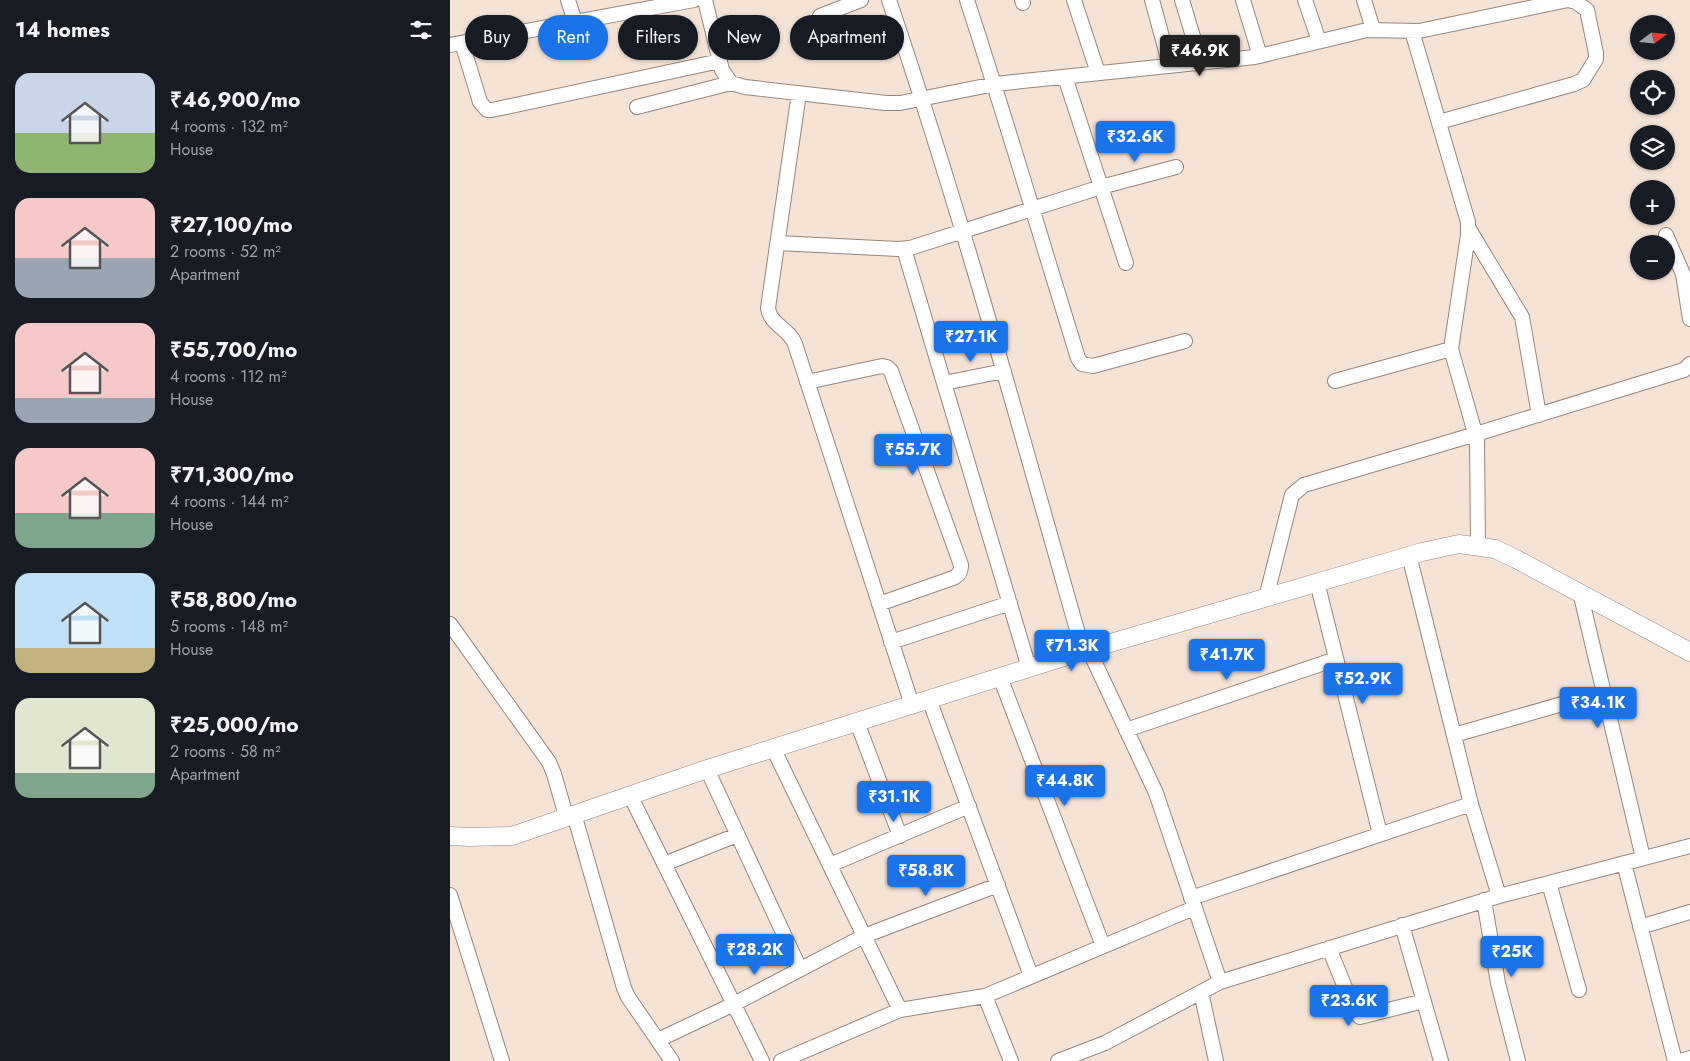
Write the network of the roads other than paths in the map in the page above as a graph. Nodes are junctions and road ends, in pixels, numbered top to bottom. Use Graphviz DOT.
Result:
graph roads {
  1 [pos="568,0"];
  2 [pos="694,0"];
  3 [pos="705,0"];
  4 [pos="861,0"];
  5 [pos="889,0"];
  6 [pos="967,0"];
  7 [pos="1074,0"];
  8 [pos="1152,0"];
  9 [pos="1182,0"];
  10 [pos="1244,0"];
  11 [pos="1305,0"];
  12 [pos="1364,0"];
  13 [pos="572,15"];
  14 [pos="823,15"];
  15 [pos="608,16"];
  16 [pos="538,29"];
  17 [pos="1373,29"];
  18 [pos="1412,31"];
  19 [pos="1319,41"];
  20 [pos="456,44"];
  21 [pos="1260,56"];
  22 [pos="720,61"];
  23 [pos="1201,63"];
  24 [pos="1170,66"];
  25 [pos="1098,74"];
  26 [pos="1065,77"];
  27 [pos="731,83"];
  28 [pos="995,84"];
  29 [pos="800,93"];
  30 [pos="923,99"];
  31 [pos="637,106"];
  32 [pos="1439,122"];
  33 [pos="1176,167"];
  34 [pos="1101,187"];
  35 [pos="1032,209"];
  36 [pos="1469,229"];
  37 [pos="964,231"];
  38 [pos="778,243"];
  39 [pos="904,248"];
  40 [pos="1675,256"];
  41 [pos="1126,263"];
  42 [pos="1690,320"];
  43 [pos="1185,341"];
  44 [pos="1451,349"];
  45 [pos="1690,364"];
  46 [pos="1004,371"];
  47 [pos="1335,381"];
  48 [pos="807,382"];
  49 [pos="944,383"];
  50 [pos="1539,415"];
  51 [pos="1476,434"];
  52 [pos="1478,546"];
  53 [pos="1409,556"];
  54 [pos="1317,582"];
  55 [pos="1580,592"];
  56 [pos="1266,598"];
  57 [pos="1010,603"];
  58 [pos="879,604"];
  59 [pos="450,624"];
  60 [pos="892,642"];
  61 [pos="1086,651"];
  62 [pos="1690,652"];
  63 [pos="1336,659"];
  64 [pos="1029,668"];
  65 [pos="1000,677"];
  66 [pos="1604,692"];
  67 [pos="929,699"];
  68 [pos="912,705"];
  69 [pos="858,722"];
  70 [pos="1126,730"];
  71 [pos="1454,735"];
  72 [pos="773,748"];
  73 [pos="706,769"];
  74 [pos="630,795"];
  75 [pos="1471,804"];
  76 [pos="969,806"];
  77 [pos="570,815"];
  78 [pos="1380,834"];
  79 [pos="737,835"];
  80 [pos="450,836"];
  81 [pos="900,836"];
  82 [pos="1690,846"];
  83 [pos="1643,858"];
  84 [pos="1624,863"];
  85 [pos="664,864"];
  86 [pos="830,866"];
  87 [pos="1549,883"];
  88 [pos="998,885"];
  89 [pos="450,895"];
  90 [pos="1499,896"];
  91 [pos="1484,900"];
  92 [pos="1192,903"];
  93 [pos="1690,912"];
  94 [pos="1402,925"];
  95 [pos="1640,927"];
  96 [pos="864,936"];
  97 [pos="1104,946"];
  98 [pos="1330,948"];
  99 [pos="800,970"];
  100 [pos="1032,976"];
  101 [pos="1220,982"];
  102 [pos="1579,990"];
  103 [pos="1201,992"];
  104 [pos="985,996"];
  105 [pos="1424,1001"];
  106 [pos="734,1004"];
  107 [pos="900,1010"];
  108 [pos="658,1040"];
  109 [pos="1690,1058"];
  110 [pos="502,1061"];
  111 [pos="672,1061"];
  112 [pos="762,1061"];
  113 [pos="781,1061"];
  114 [pos="1011,1061"];
  115 [pos="1058,1061"];
  116 [pos="1216,1061"];
  117 [pos="1442,1061"];
  118 [pos="1518,1061"];
  119 [pos="1674,1061"];
  120 [pos="1681,1061"];
  1 -- 13 [label="street"];
  2 -- 15 [label="street"];
  3 -- 22 [label="street"];
  4 -- 14 [label="street"];
  5 -- 30 [label="street"];
  6 -- 28 [label="street"];
  7 -- 25 [label="street"];
  8 -- 24 [label="street"];
  9 -- 23 [label="street"];
  10 -- 21 [label="street"];
  11 -- 19 [label="street"];
  12 -- 17 [label="street"];
  16 -- 20 [label="street"];
  17 -- 18 [label="street"];
  17 -- 19 [label="street"];
  18 -- 32 [label="street"];
  18 -- 32 [label="street"];
  19 -- 21 [label="street"];
  20 -- 22 [label="street"];
  21 -- 23 [label="street"];
  22 -- 27 [label="street"];
  23 -- 24 [label="street"];
  24 -- 25 [label="street"];
  25 -- 26 [label="street"];
  26 -- 28 [label="street"];
  26 -- 34 [label="street"];
  27 -- 29 [label="street"];
  27 -- 31 [label="street"];
  28 -- 30 [label="street"];
  28 -- 35 [label="street"];
  29 -- 30 [label="street"];
  29 -- 38 [label="street"];
  30 -- 37 [label="street"];
  32 -- 36 [label="street"];
  33 -- 34 [label="street"];
  34 -- 35 [label="street"];
  34 -- 41 [label="street"];
  35 -- 37 [label="street"];
  35 -- 43 [label="street"];
  36 -- 44 [label="street"];
  36 -- 50 [label="street"];
  37 -- 39 [label="street"];
  37 -- 46 [label="street"];
  38 -- 39 [label="street"];
  38 -- 48 [label="street"];
  39 -- 49 [label="street"];
  40 -- 42 [label="street"];
  44 -- 47 [label="street"];
  44 -- 51 [label="street"];
  45 -- 50 [label="street"];
  46 -- 49 [label="street"];
  46 -- 61 [label="street"];
  48 -- 58 [label="street"];
  48 -- 58 [label="street"];
  49 -- 57 [label="street"];
  50 -- 51 [label="street"];
  51 -- 52 [label="street"];
  51 -- 56 [label="street"];
  52 -- 53 [label="street"];
  52 -- 55 [label="street"];
  53 -- 54 [label="street"];
  53 -- 71 [label="street"];
  54 -- 56 [label="street"];
  54 -- 63 [label="street"];
  55 -- 62 [label="street"];
  55 -- 66 [label="street"];
  56 -- 61 [label="street"];
  57 -- 60 [label="street"];
  57 -- 64 [label="street"];
  58 -- 60 [label="street"];
  59 -- 77 [label="street"];
  60 -- 68 [label="street"];
  61 -- 64 [label="street"];
  61 -- 70 [label="street"];
  63 -- 70 [label="street"];
  63 -- 78 [label="street"];
  64 -- 65 [label="street"];
  65 -- 67 [label="street"];
  65 -- 97 [label="street"];
  66 -- 71 [label="street"];
  66 -- 83 [label="street"];
  67 -- 68 [label="street"];
  67 -- 76 [label="street"];
  68 -- 69 [label="street"];
  69 -- 72 [label="street"];
  69 -- 81 [label="street"];
  70 -- 92 [label="street"];
  71 -- 75 [label="street"];
  72 -- 73 [label="street"];
  72 -- 86 [label="street"];
  73 -- 74 [label="street"];
  73 -- 79 [label="street"];
  74 -- 77 [label="street"];
  74 -- 85 [label="street"];
  75 -- 78 [label="street"];
  75 -- 90 [label="street"];
  76 -- 81 [label="street"];
  76 -- 88 [label="street"];
  77 -- 80 [label="street"];
  77 -- 108 [label="street"];
  78 -- 92 [label="street"];
  79 -- 85 [label="street"];
  79 -- 99 [label="street"];
  81 -- 86 [label="street"];
  82 -- 83 [label="street"];
  83 -- 84 [label="street"];
  84 -- 87 [label="street"];
  84 -- 95 [label="street"];
  85 -- 106 [label="street"];
  86 -- 96 [label="street"];
  87 -- 90 [label="street"];
  87 -- 102 [label="street"];
  88 -- 96 [label="street"];
  88 -- 100 [label="street"];
  89 -- 110 [label="street"];
  90 -- 91 [label="street"];
  91 -- 94 [label="street"];
  91 -- 118 [label="street"];
  92 -- 97 [label="street"];
  92 -- 101 [label="street"];
  93 -- 95 [label="street"];
  94 -- 98 [label="street"];
  94 -- 105 [label="street"];
  95 -- 119 [label="street"];
  96 -- 99 [label="street"];
  96 -- 107 [label="street"];
  97 -- 100 [label="street"];
  98 -- 101 [label="street"];
  98 -- 105 [label="street"];
  99 -- 106 [label="street"];
  100 -- 104 [label="street"];
  101 -- 103 [label="street"];
  103 -- 115 [label="street"];
  103 -- 116 [label="street"];
  104 -- 107 [label="street"];
  104 -- 114 [label="street"];
  105 -- 117 [label="street"];
  106 -- 108 [label="street"];
  106 -- 112 [label="street"];
  107 -- 113 [label="street"];
  108 -- 111 [label="street"];
  109 -- 120 [label="street"];
}
